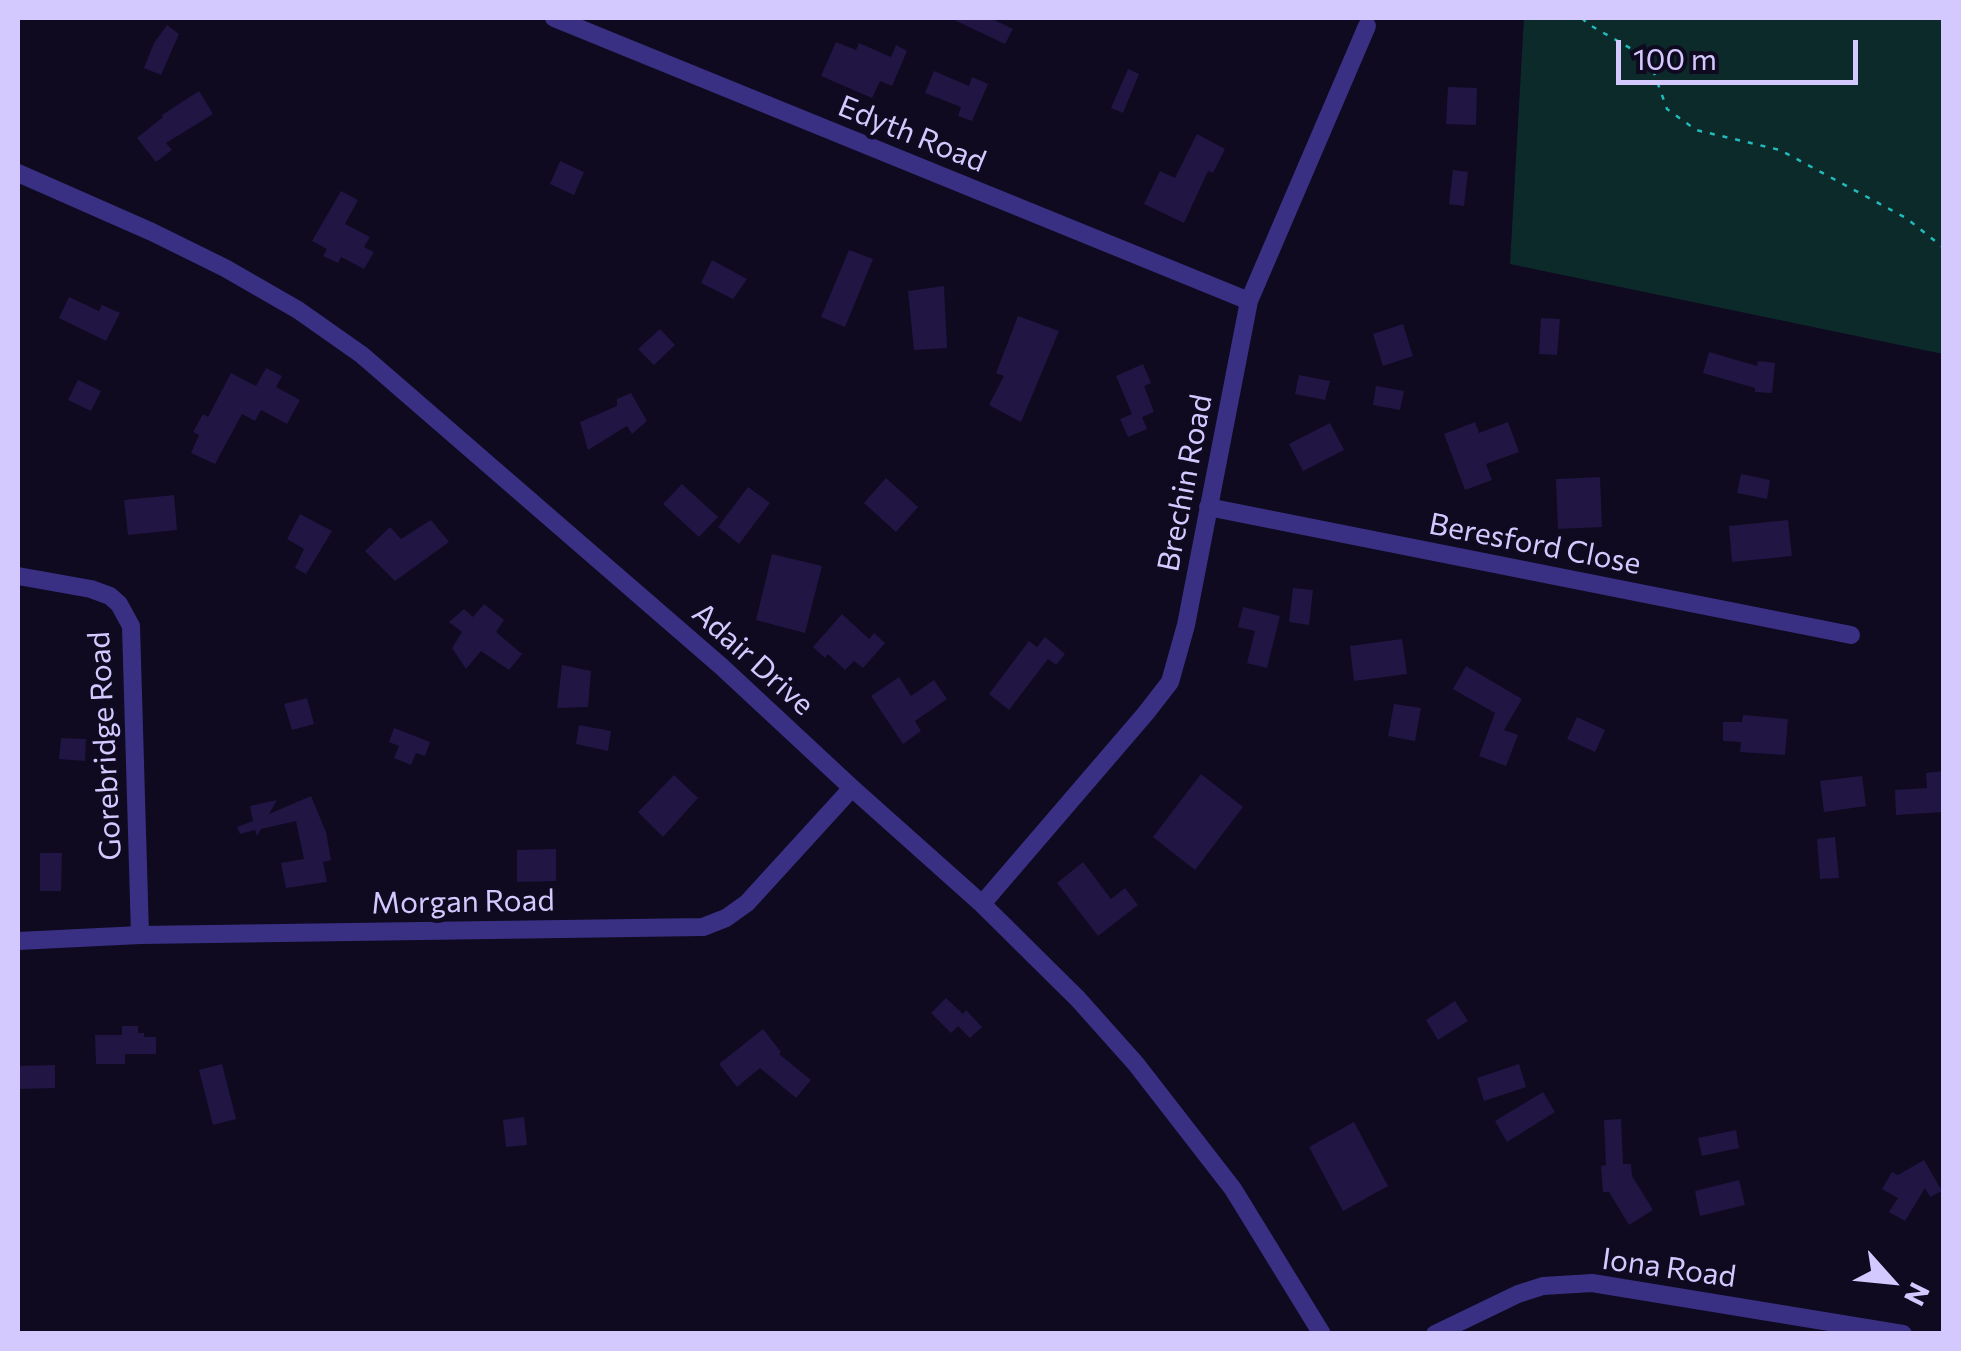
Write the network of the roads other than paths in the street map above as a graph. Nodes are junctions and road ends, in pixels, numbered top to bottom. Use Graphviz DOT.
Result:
graph roads {
  1 [pos="554,18"];
  2 [pos="1367,26"];
  3 [pos="18,173"];
  4 [pos="1249,301"];
  5 [pos="1208,507"];
  6 [pos="18,576"];
  7 [pos="1851,635"];
  8 [pos="852,788"];
  9 [pos="982,904"];
  10 [pos="140,935"];
  11 [pos="18,941"];
  12 [pos="1804,1325"];
  13 [pos="1322,1334"];
  14 [pos="1435,1334"];
  15 [pos="1903,1334"];
  1 -- 4 [label="street, Edyth Road"];
  2 -- 4 [label="street, Brechin Road"];
  3 -- 8 [label="street, Adair Drive"];
  4 -- 5 [label="street, Brechin Road"];
  5 -- 7 [label="street, Beresford Close"];
  5 -- 9 [label="street, Brechin Road"];
  6 -- 10 [label="street, Gorebridge Road"];
  8 -- 9 [label="street, Adair Drive"];
  8 -- 10 [label="street, Morgan Road"];
  9 -- 13 [label="street, Adair Drive"];
  10 -- 11 [label="street, Morgan Road"];
  12 -- 14 [label="street, Iona Road"];
  12 -- 15 [label="street, Iona Road"];
}
